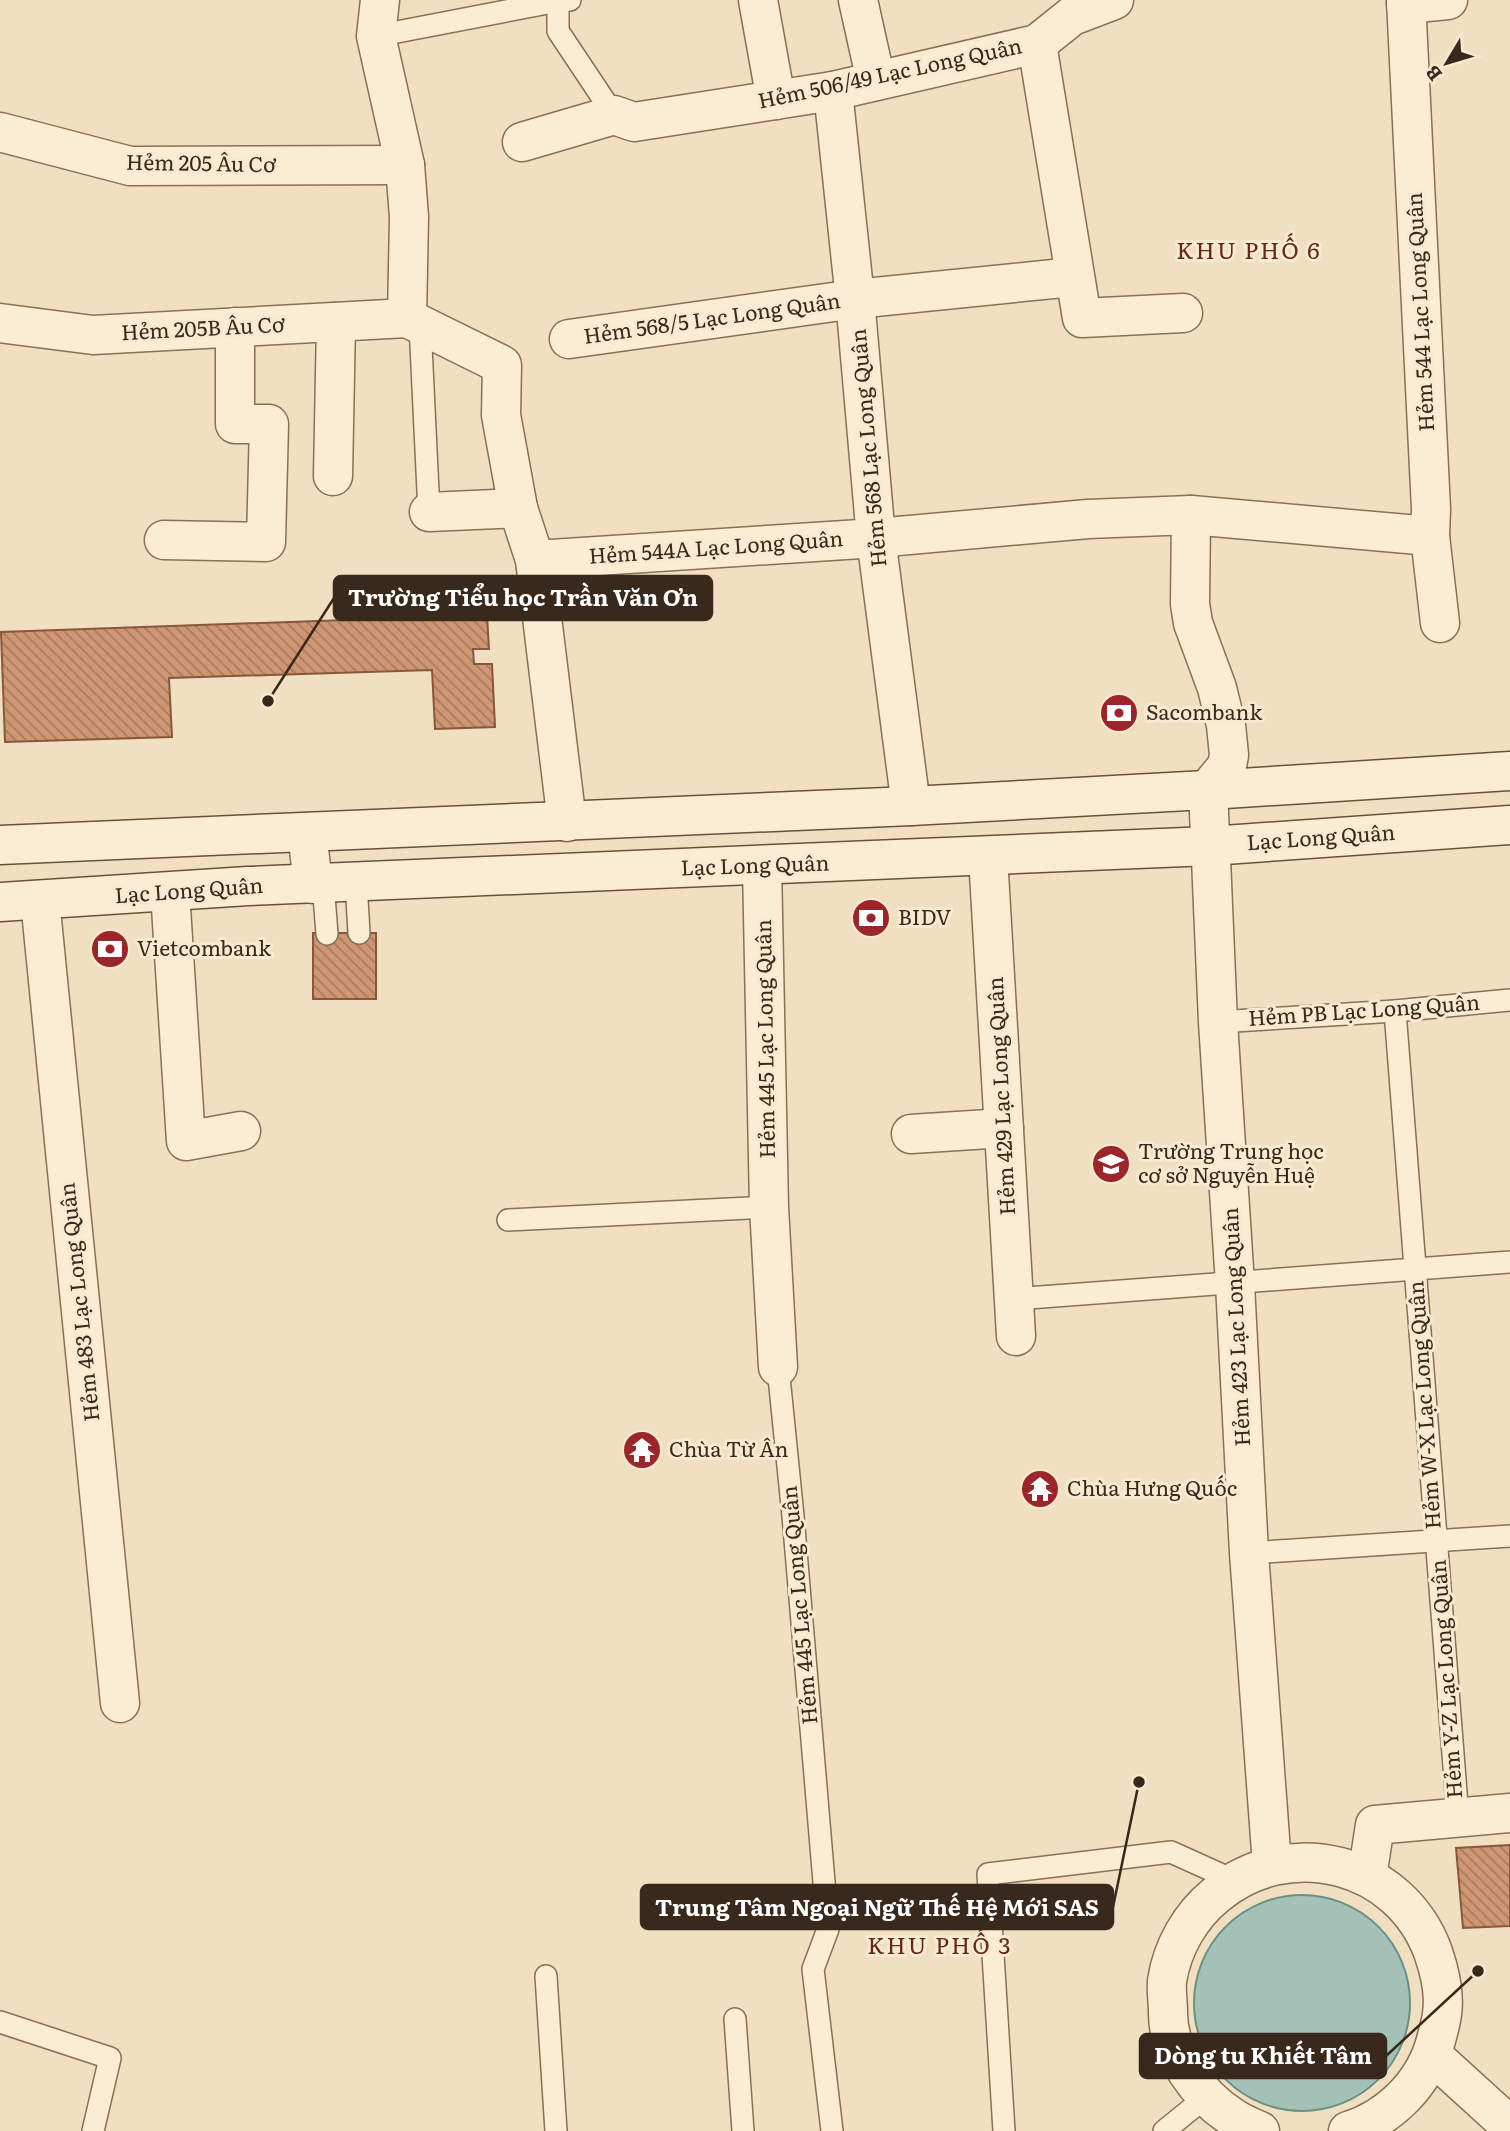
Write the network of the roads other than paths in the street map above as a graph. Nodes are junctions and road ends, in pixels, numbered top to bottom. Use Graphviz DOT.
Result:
graph roads {
  1 [pos="570,0"];
  2 [pos="858,0"];
  3 [pos="1114,0"];
  4 [pos="1448,0"];
  5 [pos="558,1"];
  6 [pos="764,2"];
  7 [pos="1406,2"];
  8 [pos="378,18"];
  9 [pos="1037,44"];
  10 [pos="876,81"];
  11 [pos="833,91"];
  12 [pos="776,100"];
  13 [pos="614,114"];
  14 [pos="0,132"];
  15 [pos="522,142"];
  16 [pos="405,165"];
  17 [pos="1073,277"];
  18 [pos="855,299"];
  19 [pos="1183,313"];
  20 [pos="413,321"];
  21 [pos="336,322"];
  22 [pos="0,323"];
  23 [pos="235,327"];
  24 [pos="569,339"];
  25 [pos="333,476"];
  26 [pos="518,508"];
  27 [pos="429,512"];
  28 [pos="1191,514"];
  29 [pos="1430,536"];
  30 [pos="876,538"];
  31 [pos="164,540"];
  32 [pos="535,560"];
  33 [pos="1440,623"];
  34 [pos="1510,771"];
  35 [pos="1208,789"];
  36 [pos="911,806"];
  37 [pos="567,822"];
  38 [pos="1510,825"];
  39 [pos="307,832"];
  40 [pos="0,845"];
  41 [pos="1210,846"];
  42 [pos="988,856"];
  43 [pos="762,865"];
  44 [pos="330,883"];
  45 [pos="170,892"];
  46 [pos="40,900"];
  47 [pos="0,902"];
  48 [pos="359,933"];
  49 [pos="327,934"];
  50 [pos="1510,1000"];
  51 [pos="1395,1011"];
  52 [pos="1218,1022"];
  53 [pos="1004,1128"];
  54 [pos="241,1131"];
  55 [pos="911,1134"];
  56 [pos="769,1207"];
  57 [pos="509,1220"];
  58 [pos="1510,1262"];
  59 [pos="1415,1269"];
  60 [pos="1236,1284"];
  61 [pos="1015,1317"];
  62 [pos="778,1367"];
  63 [pos="1510,1536"];
  64 [pos="1436,1541"];
  65 [pos="1249,1553"];
  66 [pos="120,1703"];
  67 [pos="1510,1813"];
  68 [pos="1458,1818"];
  69 [pos="1272,1865"];
  70 [pos="1367,1877"];
  71 [pos="1233,1880"];
  72 [pos="546,1976"];
  73 [pos="735,2019"];
  74 [pos="0,2022"];
  75 [pos="1432,2055"];
  76 [pos="1206,2097"];
  77 [pos="1510,2126"];
  78 [pos="93,2131"];
  79 [pos="556,2131"];
  80 [pos="743,2131"];
  81 [pos="832,2131"];
  82 [pos="1004,2131"];
  83 [pos="1164,2131"];
  84 [pos="1260,2131"];
  85 [pos="1348,2131"];
  1 -- 5 [label="lane"];
  2 -- 10 [label="street"];
  3 -- 9 [label="street, Hẻm 506/49 Lạc Long Quân"];
  4 -- 7 [label="street"];
  5 -- 8 [label="lane"];
  5 -- 13 [label="lane"];
  6 -- 12 [label="street"];
  7 -- 29 [label="street, Hẻm 544 Lạc Long Quân"];
  8 -- 16 [label="street"];
  9 -- 10 [label="street, Hẻm 506/49 Lạc Long Quân"];
  9 -- 17 [label="street"];
  10 -- 11 [label="street, Hẻm 506/49 Lạc Long Quân"];
  11 -- 12 [label="street, Hẻm 506/49 Lạc Long Quân"];
  11 -- 18 [label="street, Hẻm 568 Lạc Long Quân"];
  12 -- 13 [label="street, Hẻm 506/49 Lạc Long Quân"];
  13 -- 15 [label="street, Hẻm 506/49 Lạc Long Quân"];
  14 -- 16 [label="street, Hẻm 205 Âu Cơ"];
  16 -- 20 [label="street"];
  17 -- 18 [label="street, Hẻm 568/5 Lạc Long Quân"];
  17 -- 19 [label="street"];
  18 -- 24 [label="street, Hẻm 568/5 Lạc Long Quân"];
  18 -- 30 [label="street, Hẻm 568 Lạc Long Quân"];
  20 -- 21 [label="street, Hẻm 205B Âu Cơ"];
  20 -- 26 [label="street"];
  20 -- 27 [label="lane"];
  21 -- 23 [label="street, Hẻm 205B Âu Cơ"];
  21 -- 25 [label="street"];
  22 -- 23 [label="street, Hẻm 205B Âu Cơ"];
  23 -- 31 [label="street"];
  26 -- 27 [label="street"];
  26 -- 32 [label="street"];
  28 -- 29 [label="street, Hẻm 544A Lạc Long Quân"];
  28 -- 30 [label="street, Hẻm 544A Lạc Long Quân"];
  28 -- 35 [label="street"];
  29 -- 33 [label="street, Hẻm 544 Lạc Long Quân"];
  30 -- 32 [label="street, Hẻm 544A Lạc Long Quân"];
  30 -- 36 [label="street, Hẻm 568 Lạc Long Quân"];
  32 -- 37 [label="street"];
  34 -- 35 [label="street"];
  35 -- 36 [label="street"];
  35 -- 41 [label="street, Hẻm 423 Lạc Long Quân"];
  36 -- 37 [label="street"];
  37 -- 39 [label="street"];
  38 -- 41 [label="street, Lạc Long Quân"];
  39 -- 40 [label="street"];
  39 -- 44 [label="street"];
  41 -- 42 [label="street, Lạc Long Quân"];
  41 -- 52 [label="street, Hẻm 423 Lạc Long Quân"];
  42 -- 43 [label="street, Lạc Long Quân"];
  42 -- 53 [label="street, Hẻm 429 Lạc Long Quân"];
  43 -- 44 [label="street, Lạc Long Quân"];
  43 -- 56 [label="street, Hẻm 445 Lạc Long Quân"];
  44 -- 45 [label="street, Lạc Long Quân"];
  44 -- 48 [label="lane"];
  44 -- 49 [label="lane"];
  45 -- 46 [label="street, Lạc Long Quân"];
  45 -- 54 [label="street"];
  46 -- 47 [label="street, Lạc Long Quân"];
  46 -- 66 [label="street, Hẻm 483 Lạc Long Quân"];
  50 -- 51 [label="lane, Hẻm PB Lạc Long Quân"];
  51 -- 52 [label="lane, Hẻm PB Lạc Long Quân"];
  51 -- 59 [label="lane, Hẻm W-X Lạc Long Quân"];
  52 -- 60 [label="street, Hẻm 423 Lạc Long Quân"];
  53 -- 55 [label="street"];
  53 -- 61 [label="street, Hẻm 429 Lạc Long Quân"];
  56 -- 57 [label="lane"];
  56 -- 62 [label="street, Hẻm 445 Lạc Long Quân"];
  58 -- 59 [label="lane"];
  59 -- 60 [label="lane"];
  59 -- 64 [label="lane, Hẻm W-X Lạc Long Quân"];
  60 -- 61 [label="lane"];
  60 -- 65 [label="street, Hẻm 423 Lạc Long Quân"];
  62 -- 81 [label="lane, Hẻm 445 Lạc Long Quân"];
  63 -- 64 [label="lane"];
  64 -- 65 [label="lane"];
  64 -- 68 [label="lane, Hẻm Y-Z Lạc Long Quân"];
  65 -- 69 [label="street, Hẻm 423 Lạc Long Quân"];
  67 -- 68 [label="street"];
  68 -- 70 [label="street"];
  69 -- 70 [label="street"];
  69 -- 71 [label="street"];
  70 -- 75 [label="street"];
  71 -- 76 [label="street"];
  71 -- 82 [label="lane"];
  72 -- 79 [label="lane"];
  73 -- 80 [label="lane"];
  74 -- 78 [label="lane"];
  75 -- 77 [label="street"];
  75 -- 85 [label="street"];
  76 -- 83 [label="lane"];
  76 -- 84 [label="street"];
}
